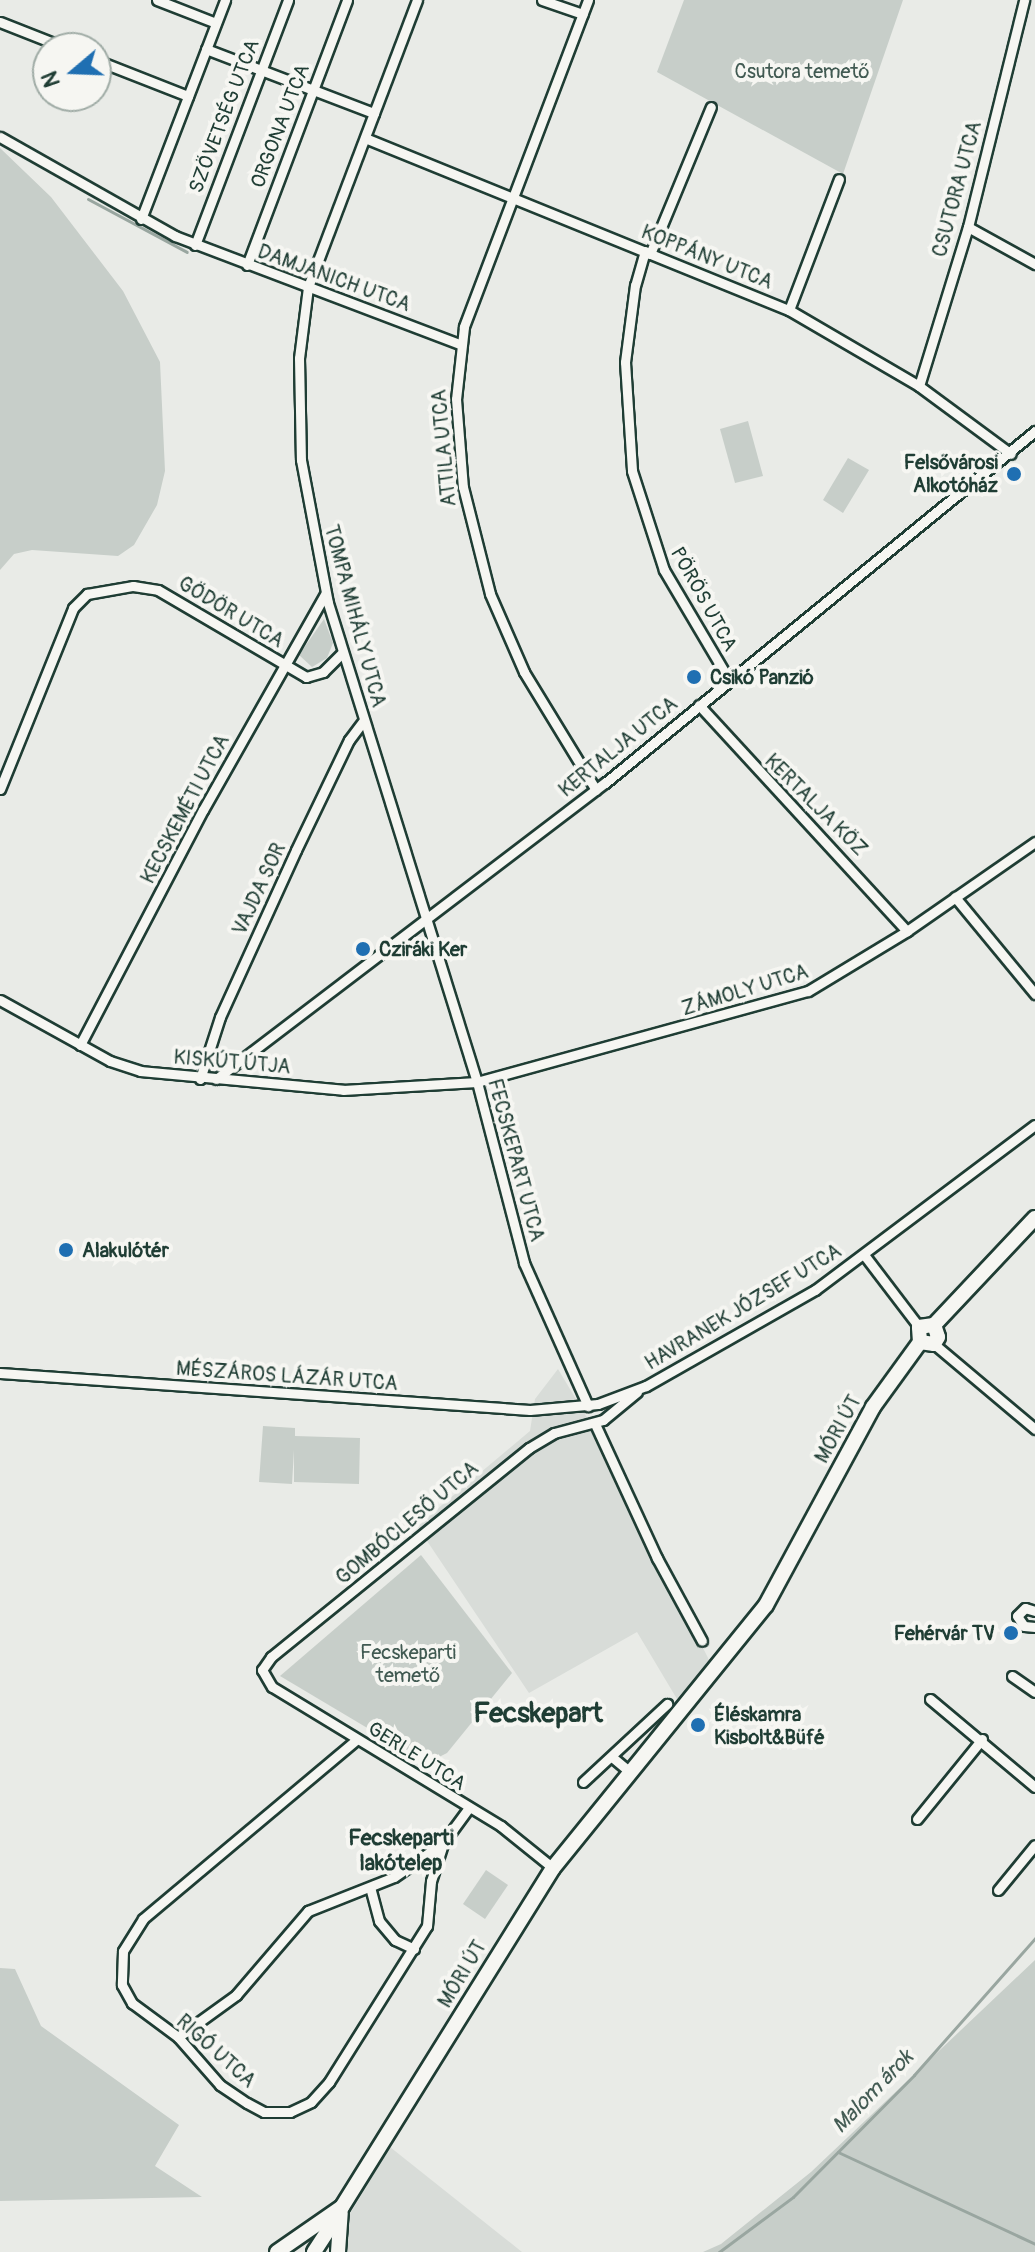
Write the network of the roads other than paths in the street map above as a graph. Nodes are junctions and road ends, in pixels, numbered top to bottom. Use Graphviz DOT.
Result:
graph roads {
  1 [pos="225,0"];
  2 [pos="288,0"];
  3 [pos="347,0"];
  4 [pos="417,0"];
  5 [pos="542,0"];
  6 [pos="588,0"];
  7 [pos="1024,0"];
  8 [pos="162,1"];
  9 [pos="583,14"];
  10 [pos="0,22"];
  11 [pos="216,23"];
  12 [pos="32,35"];
  13 [pos="206,49"];
  14 [pos="112,66"];
  15 [pos="261,70"];
  16 [pos="313,89"];
  17 [pos="188,96"];
  18 [pos="711,107"];
  19 [pos="374,113"];
  20 [pos="0,137"];
  21 [pos="365,138"];
  22 [pos="839,179"];
  23 [pos="514,197"];
  24 [pos="141,219"];
  25 [pos="968,227"];
  26 [pos="195,245"];
  27 [pos="648,252"];
  28 [pos="1035,264"];
  29 [pos="247,265"];
  30 [pos="308,287"];
  31 [pos="789,310"];
  32 [pos="460,344"];
  33 [pos="919,386"];
  34 [pos="1035,431"];
  35 [pos="1011,454"];
  36 [pos="326,593"];
  37 [pos="343,652"];
  38 [pos="285,665"];
  39 [pos="729,680"];
  40 [pos="699,705"];
  41 [pos="364,720"];
  42 [pos="0,789"];
  43 [pos="596,790"];
  44 [pos="1035,842"];
  45 [pos="955,897"];
  46 [pos="424,918"];
  47 [pos="907,931"];
  48 [pos="1035,994"];
  49 [pos="0,1000"];
  50 [pos="80,1045"];
  51 [pos="200,1079"];
  52 [pos="215,1079"];
  53 [pos="477,1082"];
  54 [pos="1035,1125"];
  55 [pos="1035,1218"];
  56 [pos="865,1256"];
  57 [pos="927,1326"];
  58 [pos="927,1343"];
  59 [pos="0,1373"];
  60 [pos="639,1390"];
  61 [pos="593,1405"];
  62 [pos="572,1409"];
  63 [pos="599,1422"];
  64 [pos="576,1429"];
  65 [pos="1035,1429"];
  66 [pos="1035,1611"];
  67 [pos="1035,1627"];
  68 [pos="702,1641"];
  69 [pos="1035,1675"];
  70 [pos="1012,1676"];
  71 [pos="262,1677"];
  72 [pos="1031,1689"];
  73 [pos="930,1699"];
  74 [pos="667,1704"];
  75 [pos="982,1739"];
  76 [pos="356,1740"];
  77 [pos="612,1757"];
  78 [pos="631,1773"];
  79 [pos="583,1782"];
  80 [pos="1035,1787"];
  81 [pos="468,1809"];
  82 [pos="917,1819"];
  83 [pos="443,1843"];
  84 [pos="1035,1845"];
  85 [pos="553,1868"];
  86 [pos="370,1887"];
  87 [pos="998,1890"];
  88 [pos="414,1949"];
  89 [pos="178,2037"];
  90 [pos="342,2207"];
  91 [pos="277,2252"];
  92 [pos="314,2252"];
  93 [pos="338,2252"];
  1 -- 11 [label="street"];
  2 -- 15 [label="street, SZÖVETSÉG UTCA"];
  3 -- 16 [label="street, ORGONA UTCA"];
  4 -- 19 [label="street, TOMPA MIHÁLY UTCA"];
  5 -- 9 [label="street"];
  6 -- 9 [label="street, ATTILA UTCA"];
  7 -- 25 [label="street, CSUTORA UTCA"];
  8 -- 11 [label="street"];
  9 -- 23 [label="street, ATTILA UTCA"];
  10 -- 12 [label="street"];
  11 -- 13 [label="street"];
  13 -- 15 [label="street"];
  13 -- 17 [label="street"];
  14 -- 17 [label="street"];
  15 -- 16 [label="street"];
  15 -- 26 [label="street, SZÖVETSÉG UTCA"];
  16 -- 19 [label="street"];
  16 -- 29 [label="street, ORGONA UTCA"];
  17 -- 24 [label="street"];
  18 -- 27 [label="street, PÖRÖS UTCA"];
  19 -- 21 [label="street, TOMPA MIHÁLY UTCA"];
  20 -- 24 [label="street, DAMJANICH UTCA"];
  21 -- 23 [label="street, KOPPÁNY UTCA"];
  21 -- 30 [label="street, TOMPA MIHÁLY UTCA"];
  22 -- 31 [label="street"];
  23 -- 27 [label="street, KOPPÁNY UTCA"];
  23 -- 32 [label="street, ATTILA UTCA"];
  24 -- 26 [label="street, DAMJANICH UTCA"];
  25 -- 28 [label="street"];
  25 -- 33 [label="street, CSUTORA UTCA"];
  26 -- 29 [label="street, DAMJANICH UTCA"];
  27 -- 31 [label="street, KOPPÁNY UTCA"];
  27 -- 39 [label="street, PÖRÖS UTCA"];
  29 -- 30 [label="street, DAMJANICH UTCA"];
  30 -- 32 [label="street, DAMJANICH UTCA"];
  30 -- 36 [label="street, TOMPA MIHÁLY UTCA"];
  31 -- 33 [label="street, KOPPÁNY UTCA"];
  32 -- 43 [label="street, ATTILA UTCA"];
  33 -- 35 [label="street, KOPPÁNY UTCA"];
  34 -- 35 [label="street, KERTALJA UTCA"];
  35 -- 39 [label="street, KERTALJA UTCA"];
  36 -- 37 [label="street, TOMPA MIHÁLY UTCA"];
  36 -- 38 [label="street, KECSKEMÉTI UTCA"];
  37 -- 38 [label="street, GÖDÖR UTCA"];
  37 -- 41 [label="street, TOMPA MIHÁLY UTCA"];
  38 -- 42 [label="street, GÖDÖR UTCA"];
  38 -- 50 [label="street, KECSKEMÉTI UTCA"];
  39 -- 40 [label="street, KERTALJA UTCA"];
  40 -- 43 [label="street, KERTALJA UTCA"];
  40 -- 47 [label="street, KERTALJA KÖZ"];
  41 -- 46 [label="street, TOMPA MIHÁLY UTCA"];
  41 -- 51 [label="street, VAJDA SOR"];
  43 -- 46 [label="street, KERTALJA UTCA"];
  44 -- 45 [label="street, ZÁMOLY UTCA"];
  45 -- 47 [label="street, ZÁMOLY UTCA"];
  45 -- 48 [label="street"];
  46 -- 52 [label="street, KERTALJA UTCA"];
  46 -- 53 [label="street, FECSKEPART UTCA"];
  47 -- 53 [label="street, ZÁMOLY UTCA"];
  49 -- 50 [label="street, KISKÚT ÚTJA"];
  50 -- 51 [label="street, KISKÚT ÚTJA"];
  51 -- 52 [label="street, KISKÚT ÚTJA"];
  52 -- 53 [label="street, KISKÚT ÚTJA"];
  53 -- 61 [label="street, FECSKEPART UTCA"];
  54 -- 56 [label="street, HAVRANEK JÓZSEF UTCA"];
  55 -- 57 [label="main road"];
  56 -- 57 [label="street"];
  56 -- 60 [label="street, HAVRANEK JÓZSEF UTCA"];
  57 -- 58 [label="main road"];
  58 -- 65 [label="street"];
  58 -- 78 [label="main road, MÓRI ÚT"];
  59 -- 62 [label="street, MÉSZÁROS LÁZÁR UTCA"];
  60 -- 61 [label="street, HAVRANEK JÓZSEF UTCA"];
  60 -- 63 [label="street"];
  61 -- 62 [label="street, HAVRANEK JÓZSEF UTCA"];
  61 -- 63 [label="street, FECSKEPART UTCA"];
  62 -- 64 [label="street"];
  63 -- 64 [label="street, GOMBÓCLESŐ UTCA"];
  63 -- 68 [label="street"];
  64 -- 71 [label="street, GOMBÓCLESŐ UTCA"];
  66 -- 67 [label="street"];
  69 -- 72 [label="street"];
  70 -- 72 [label="street"];
  71 -- 76 [label="street, GERLE UTCA"];
  73 -- 75 [label="street"];
  74 -- 77 [label="street"];
  75 -- 80 [label="street"];
  75 -- 82 [label="street"];
  76 -- 81 [label="street, GERLE UTCA"];
  76 -- 89 [label="street, RIGÓ UTCA"];
  77 -- 78 [label="street"];
  77 -- 79 [label="street"];
  78 -- 85 [label="main road, MÓRI ÚT"];
  81 -- 83 [label="street, RIGÓ UTCA"];
  81 -- 85 [label="street, GERLE UTCA"];
  83 -- 86 [label="street"];
  83 -- 88 [label="street, RIGÓ UTCA"];
  84 -- 87 [label="street"];
  85 -- 90 [label="main road, MÓRI ÚT"];
  86 -- 88 [label="street"];
  86 -- 89 [label="street"];
  88 -- 89 [label="street, RIGÓ UTCA"];
  90 -- 91 [label="main road"];
  90 -- 92 [label="main road, MÓRI ÚT"];
  90 -- 93 [label="main road"];
}
